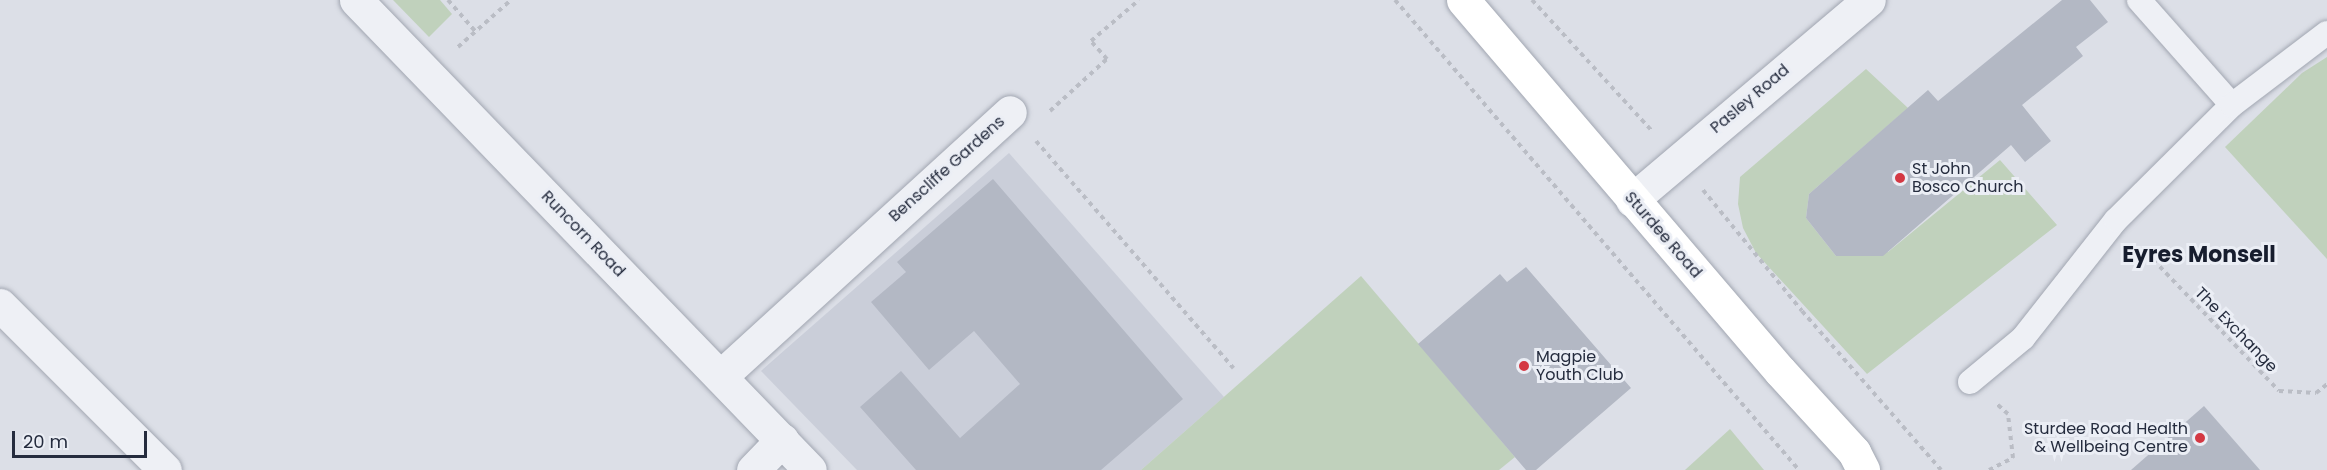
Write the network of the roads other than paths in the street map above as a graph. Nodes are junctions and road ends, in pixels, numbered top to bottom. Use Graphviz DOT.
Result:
graph roads {
  1 [pos="356,0"];
  2 [pos="1462,0"];
  3 [pos="1869,0"];
  4 [pos="2139,0"];
  5 [pos="2327,33"];
  6 [pos="2232,105"];
  7 [pos="1019,122"];
  8 [pos="1632,200"];
  9 [pos="0,304"];
  10 [pos="721,376"];
  11 [pos="1970,382"];
  12 [pos="782,440"];
  13 [pos="165,470"];
  14 [pos="753,470"];
  15 [pos="810,470"];
  16 [pos="1863,470"];
  1 -- 10 [label="street, Runcorn Road"];
  2 -- 8 [label="street, Sturdee Road"];
  3 -- 8 [label="street, Pasley Road"];
  4 -- 6 [label="lane"];
  5 -- 6 [label="lane"];
  6 -- 11 [label="lane"];
  7 -- 10 [label="street, Benscliffe Gardens"];
  8 -- 16 [label="street, Sturdee Road"];
  9 -- 13 [label="street"];
  10 -- 12 [label="street, Runcorn Road"];
  12 -- 14 [label="street"];
  12 -- 15 [label="street, Runcorn Road"];
}
